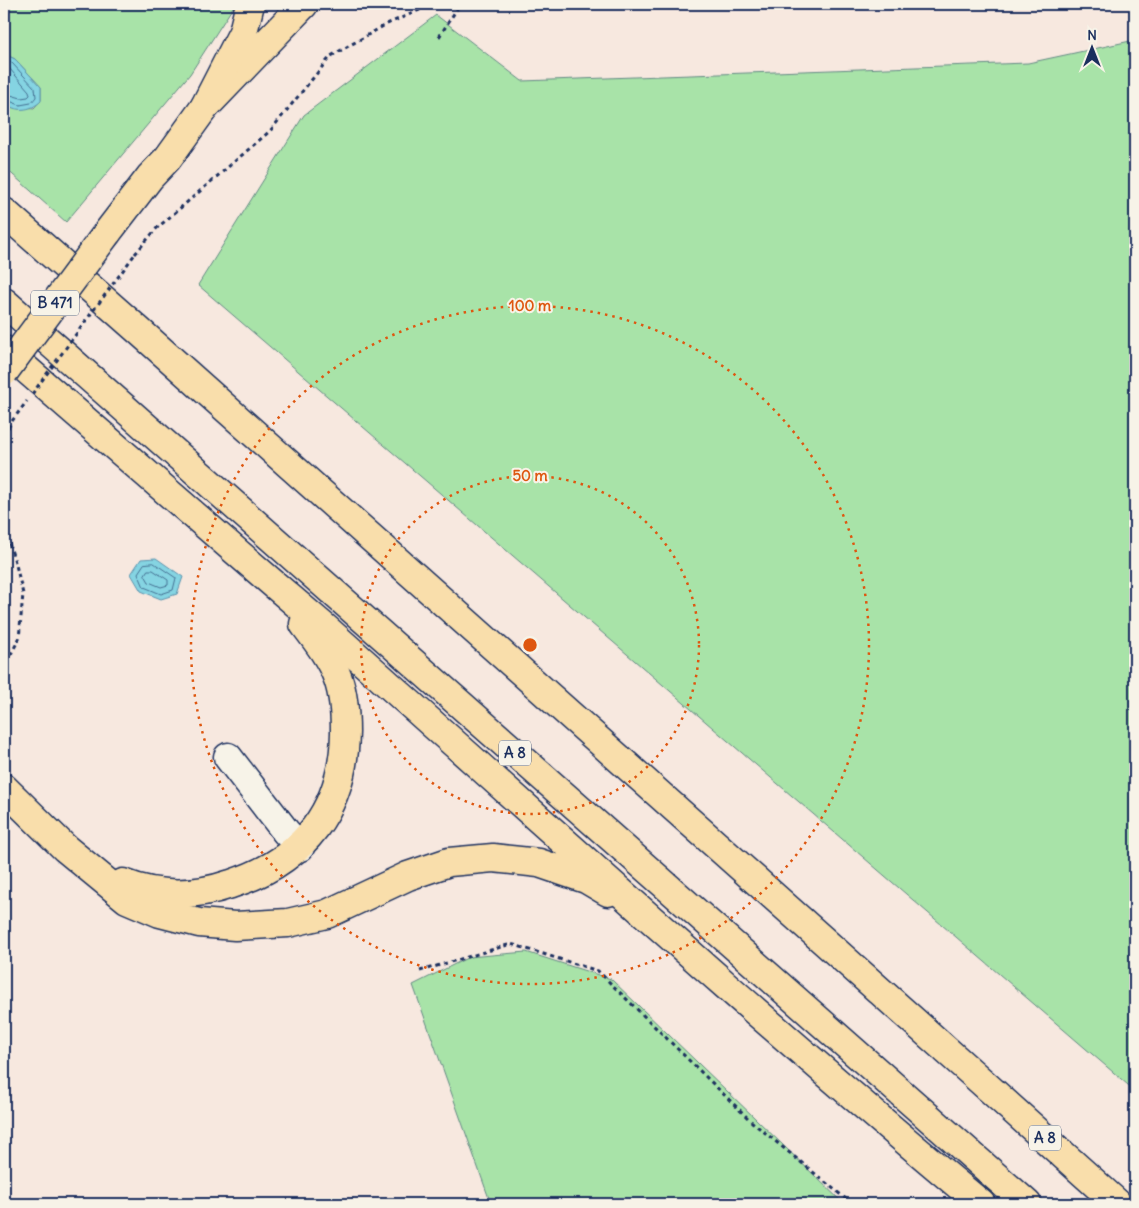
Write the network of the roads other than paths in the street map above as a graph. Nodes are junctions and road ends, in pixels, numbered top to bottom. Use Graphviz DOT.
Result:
graph roads {
  1 [pos="250,4"];
  2 [pos="303,4"];
  3 [pos="204,108"];
  4 [pos="4,212"];
  5 [pos="4,302"];
  6 [pos="4,350"];
  7 [pos="4,372"];
  8 [pos="269,580"];
  9 [pos="228,756"];
  10 [pos="4,788"];
  11 [pos="300,846"];
  12 [pos="93,871"];
  13 [pos="652,919"];
  14 [pos="981,1204"];
  15 [pos="1027,1204"];
  16 [pos="1118,1204"];
  1 -- 3 [label="main road"];
  2 -- 3 [label="main road, B 471"];
  3 -- 7 [label="main road, B 471, bridge"];
  4 -- 16 [label="main road, A 8"];
  5 -- 15 [label="main road, A 8"];
  6 -- 8 [label="main road"];
  8 -- 11 [label="main road"];
  8 -- 13 [label="main road"];
  9 -- 11 [label="lane"];
  10 -- 12 [label="main road"];
  11 -- 12 [label="main road"];
  12 -- 13 [label="main road"];
  13 -- 14 [label="main road"];
}
